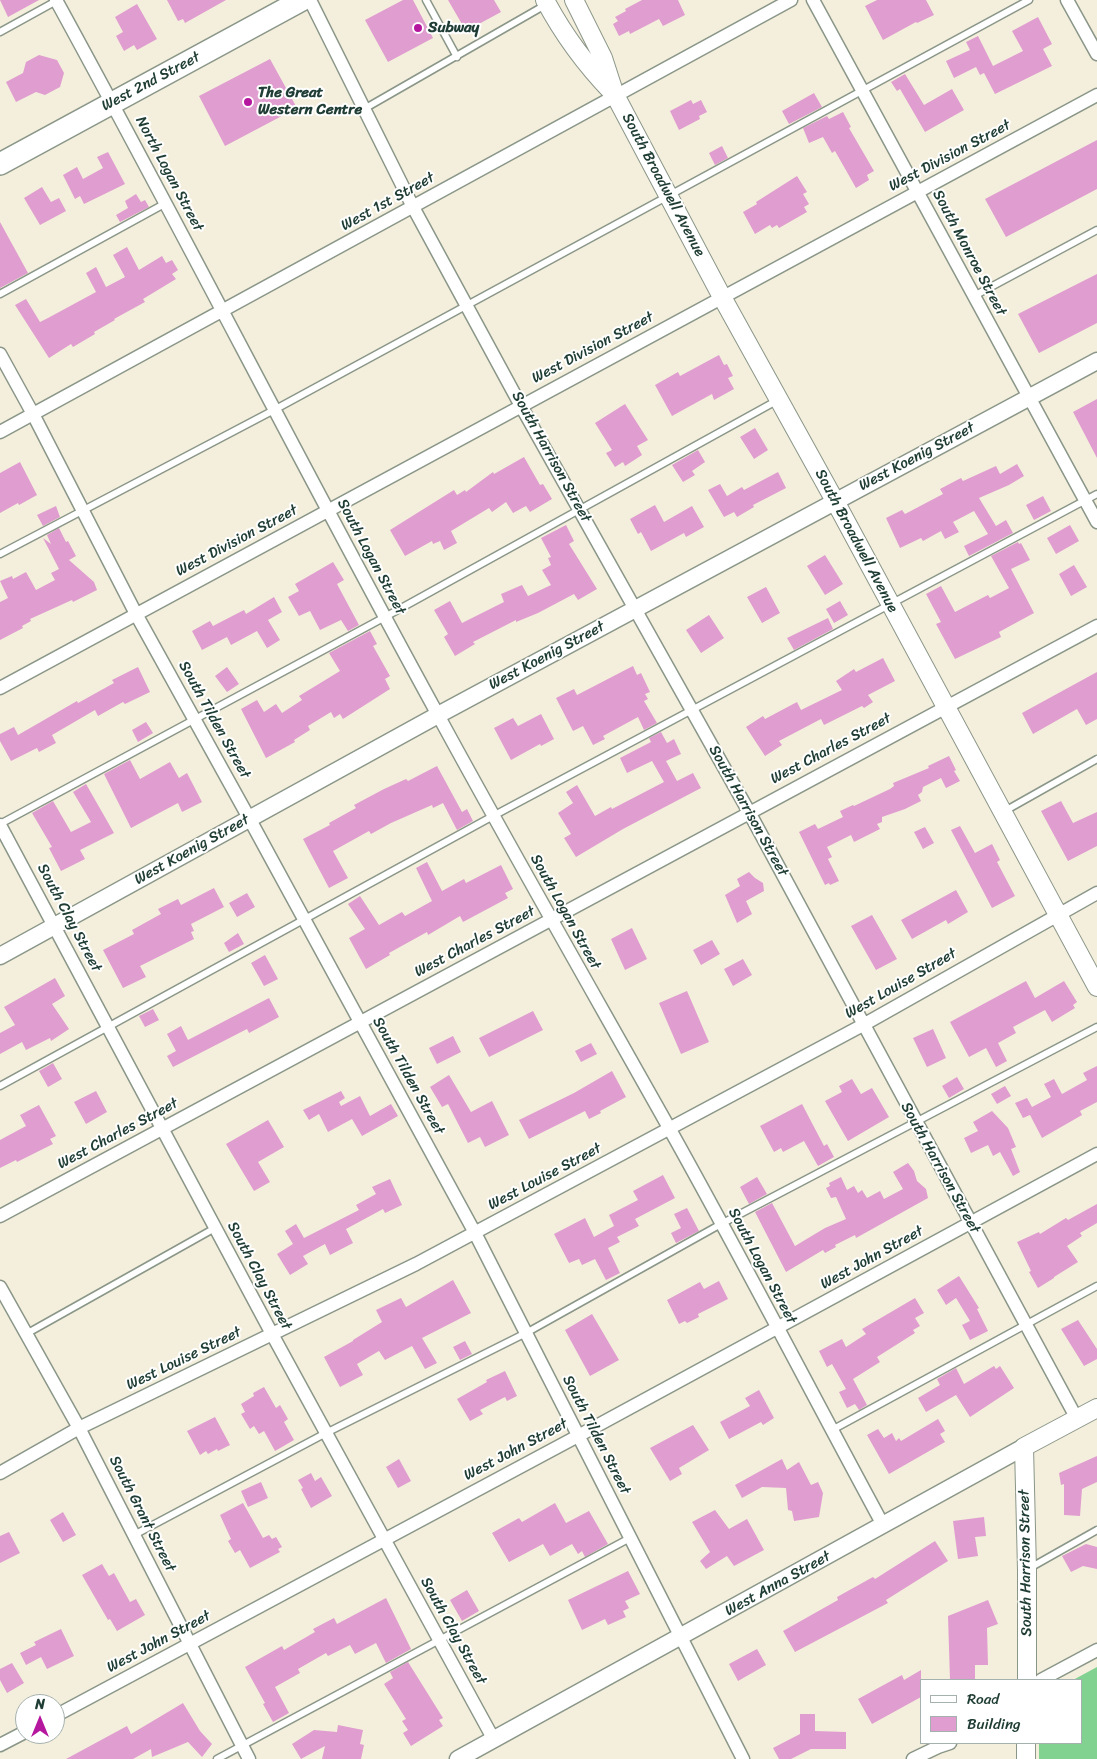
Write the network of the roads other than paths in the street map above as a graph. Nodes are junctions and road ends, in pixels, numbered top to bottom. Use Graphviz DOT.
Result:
graph roads {
  1 [pos="57,0"];
  2 [pos="302,0"];
  3 [pos="310,0"];
  4 [pos="426,0"];
  5 [pos="574,0"];
  6 [pos="791,0"];
  7 [pos="813,0"];
  8 [pos="1028,0"];
  9 [pos="1067,0"];
  10 [pos="549,1"];
  11 [pos="0,32"];
  12 [pos="1097,54"];
  13 [pos="457,57"];
  14 [pos="863,91"];
  15 [pos="615,95"];
  16 [pos="1097,95"];
  17 [pos="112,103"];
  18 [pos="364,109"];
  19 [pos="0,164"];
  20 [pos="918,191"];
  21 [pos="670,196"];
  22 [pos="166,203"];
  23 [pos="413,207"];
  24 [pos="1097,230"];
  25 [pos="0,294"];
  26 [pos="974,296"];
  27 [pos="722,297"];
  28 [pos="467,306"];
  29 [pos="222,312"];
  30 [pos="0,354"];
  31 [pos="1097,361"];
  32 [pos="1028,398"];
  33 [pos="779,399"];
  34 [pos="521,406"];
  35 [pos="274,410"];
  36 [pos="33,414"];
  37 [pos="0,432"];
  38 [pos="1097,494"];
  39 [pos="1085,500"];
  40 [pos="835,501"];
  41 [pos="580,509"];
  42 [pos="82,510"];
  43 [pos="327,510"];
  44 [pos="1097,522"];
  45 [pos="0,554"];
  46 [pos="890,603"];
  47 [pos="636,609"];
  48 [pos="136,614"];
  49 [pos="385,617"];
  50 [pos="1097,626"];
  51 [pos="0,688"];
  52 [pos="945,707"];
  53 [pos="692,710"];
  54 [pos="438,715"];
  55 [pos="194,719"];
  56 [pos="1097,759"];
  57 [pos="749,812"];
  58 [pos="1002,813"];
  59 [pos="493,816"];
  60 [pos="250,818"];
  61 [pos="0,824"];
  62 [pos="1097,893"];
  63 [pos="1058,914"];
  64 [pos="304,920"];
  65 [pos="550,920"];
  66 [pos="55,926"];
  67 [pos="0,956"];
  68 [pos="1097,987"];
  69 [pos="360,1022"];
  70 [pos="863,1025"];
  71 [pos="108,1027"];
  72 [pos="1097,1027"];
  73 [pos="0,1086"];
  74 [pos="915,1121"];
  75 [pos="162,1129"];
  76 [pos="669,1129"];
  77 [pos="1097,1154"];
  78 [pos="0,1216"];
  79 [pos="970,1223"];
  80 [pos="721,1224"];
  81 [pos="215,1228"];
  82 [pos="475,1233"];
  83 [pos="1097,1286"];
  84 [pos="0,1287"];
  85 [pos="1026,1326"];
  86 [pos="777,1328"];
  87 [pos="526,1332"];
  88 [pos="26,1334"];
  89 [pos="272,1334"];
  90 [pos="1097,1408"];
  91 [pos="1077,1419"];
  92 [pos="80,1428"];
  93 [pos="832,1430"];
  94 [pos="326,1433"];
  95 [pos="578,1436"];
  96 [pos="1024,1447"];
  97 [pos="0,1473"];
  98 [pos="883,1525"];
  99 [pos="1097,1530"];
  100 [pos="134,1535"];
  101 [pos="630,1538"];
  102 [pos="384,1540"];
  103 [pos="1027,1570"];
  104 [pos="680,1638"];
  105 [pos="439,1640"];
  106 [pos="190,1644"];
  107 [pos="1097,1650"];
  108 [pos="1027,1679"];
  109 [pos="1043,1679"];
  110 [pos="65,1711"];
  111 [pos="15,1738"];
  112 [pos="494,1740"];
  113 [pos="947,1744"];
  114 [pos="1026,1744"];
  115 [pos="0,1746"];
  116 [pos="242,1746"];
  117 [pos="217,1759"];
  118 [pos="249,1759"];
  119 [pos="458,1759"];
  120 [pos="743,1759"];
  121 [pos="913,1759"];
  122 [pos="1026,1759"];
  1 -- 11 [label="lane"];
  1 -- 17 [label="street, North Logan Street"];
  2 -- 17 [label="highway, West 2nd Street"];
  3 -- 18 [label="street, South Harrison Street"];
  4 -- 13 [label="lane"];
  5 -- 15 [label="main road"];
  6 -- 15 [label="street, West 1st Street"];
  7 -- 14 [label="street, South Monroe Street"];
  8 -- 14 [label="lane"];
  9 -- 12 [label="street"];
  10 -- 13 [label="lane"];
  10 -- 15 [label="main road"];
  13 -- 18 [label="lane"];
  14 -- 20 [label="street, South Monroe Street"];
  14 -- 21 [label="lane"];
  15 -- 21 [label="main road, South Broadwell Avenue"];
  15 -- 23 [label="street, West 1st Street"];
  16 -- 20 [label="street, West Division Street"];
  17 -- 19 [label="highway, West 2nd Street"];
  17 -- 22 [label="street, North Logan Street"];
  18 -- 23 [label="street, South Harrison Street"];
  20 -- 26 [label="street, South Monroe Street"];
  20 -- 27 [label="street, West Division Street"];
  21 -- 27 [label="main road, South Broadwell Avenue"];
  21 -- 28 [label="lane"];
  22 -- 25 [label="lane"];
  22 -- 29 [label="street, North Logan Street"];
  23 -- 28 [label="street, South Harrison Street"];
  23 -- 29 [label="street, West 1st Street"];
  24 -- 26 [label="lane"];
  26 -- 32 [label="street, South Monroe Street"];
  27 -- 33 [label="main road, South Broadwell Avenue"];
  27 -- 34 [label="street, West Division Street"];
  28 -- 34 [label="street, South Harrison Street"];
  28 -- 35 [label="lane"];
  29 -- 35 [label="street, South Logan Street"];
  29 -- 36 [label="street, West 1st Street"];
  30 -- 36 [label="street, South Tilden Street"];
  31 -- 32 [label="street, West Koenig Street"];
  32 -- 39 [label="street, South Monroe Street"];
  32 -- 40 [label="street, West Koenig Street"];
  33 -- 40 [label="main road, South Broadwell Avenue"];
  33 -- 41 [label="lane"];
  34 -- 41 [label="street, South Harrison Street"];
  34 -- 43 [label="street, West Division Street"];
  35 -- 42 [label="lane"];
  35 -- 43 [label="street, South Logan Street"];
  36 -- 37 [label="street, West 1st Street"];
  36 -- 42 [label="street, South Tilden Street"];
  38 -- 39 [label="lane"];
  39 -- 44 [label="street, South Monroe Street"];
  39 -- 46 [label="lane"];
  40 -- 46 [label="main road, South Broadwell Avenue"];
  40 -- 47 [label="street, West Koenig Street"];
  41 -- 47 [label="street, South Harrison Street"];
  41 -- 49 [label="lane"];
  42 -- 45 [label="lane"];
  42 -- 48 [label="street, South Tilden Street"];
  43 -- 48 [label="street, West Division Street"];
  43 -- 49 [label="street, South Logan Street"];
  46 -- 52 [label="main road, South Broadwell Avenue"];
  46 -- 53 [label="lane"];
  47 -- 53 [label="street, South Harrison Street"];
  47 -- 54 [label="street, West Koenig Street"];
  48 -- 51 [label="street, West Division Street"];
  48 -- 55 [label="street, South Tilden Street"];
  49 -- 54 [label="street, South Logan Street"];
  49 -- 55 [label="lane"];
  50 -- 52 [label="street, West Charles Street"];
  52 -- 57 [label="street, West Charles Street"];
  52 -- 58 [label="main road, South Broadwell Avenue"];
  53 -- 57 [label="street, South Harrison Street"];
  53 -- 59 [label="lane"];
  54 -- 59 [label="street, South Logan Street"];
  54 -- 60 [label="street, West Koenig Street"];
  55 -- 60 [label="street, South Tilden Street"];
  55 -- 61 [label="lane"];
  56 -- 58 [label="lane"];
  57 -- 65 [label="street, West Charles Street"];
  57 -- 70 [label="street, South Harrison Street"];
  58 -- 63 [label="main road, South Broadwell Avenue"];
  59 -- 64 [label="lane"];
  59 -- 65 [label="street, South Logan Street"];
  60 -- 64 [label="street, South Tilden Street"];
  60 -- 66 [label="street, West Koenig Street"];
  61 -- 66 [label="street, South Clay Street"];
  62 -- 63 [label="street, West Louise Street"];
  63 -- 68 [label="main road, South Broadwell Avenue"];
  63 -- 70 [label="street, West Louise Street"];
  64 -- 69 [label="street, South Tilden Street"];
  64 -- 71 [label="lane"];
  65 -- 69 [label="street, West Charles Street"];
  65 -- 76 [label="street, South Logan Street"];
  66 -- 67 [label="street, West Koenig Street"];
  66 -- 71 [label="street, South Clay Street"];
  69 -- 75 [label="street, West Charles Street"];
  69 -- 82 [label="street, South Tilden Street"];
  70 -- 74 [label="street, South Harrison Street"];
  70 -- 76 [label="street, West Louise Street"];
  71 -- 73 [label="lane"];
  71 -- 75 [label="street, South Clay Street"];
  72 -- 74 [label="lane"];
  74 -- 79 [label="street, South Harrison Street"];
  74 -- 80 [label="lane"];
  75 -- 78 [label="street, West Charles Street"];
  75 -- 81 [label="street, South Clay Street"];
  76 -- 80 [label="street, South Logan Street"];
  76 -- 82 [label="street, West Louise Street"];
  77 -- 79 [label="street, West John Street"];
  79 -- 85 [label="street, South Harrison Street"];
  79 -- 86 [label="street, West John Street"];
  80 -- 86 [label="street, South Logan Street"];
  80 -- 87 [label="lane"];
  81 -- 88 [label="lane"];
  81 -- 89 [label="street, South Clay Street"];
  82 -- 87 [label="street, South Tilden Street"];
  82 -- 89 [label="street, West Louise Street"];
  83 -- 85 [label="lane"];
  84 -- 88 [label="street, South Grant Street"];
  85 -- 91 [label="street, South Harrison Street"];
  85 -- 93 [label="lane"];
  86 -- 93 [label="street, South Logan Street"];
  86 -- 95 [label="street, West John Street"];
  87 -- 94 [label="lane"];
  87 -- 95 [label="street, South Tilden Street"];
  88 -- 92 [label="street, South Grant Street"];
  89 -- 92 [label="street, West Louise Street"];
  89 -- 94 [label="street, South Clay Street"];
  90 -- 91 [label="main road, West Anna Street"];
  91 -- 96 [label="main road, West Anna Street"];
  92 -- 97 [label="street, West Louise Street"];
  92 -- 100 [label="street, South Grant Street"];
  93 -- 98 [label="street, South Logan Street"];
  94 -- 100 [label="lane"];
  94 -- 102 [label="street, South Clay Street"];
  95 -- 101 [label="street, South Tilden Street"];
  95 -- 102 [label="street, West John Street"];
  96 -- 98 [label="street, West Anna Street"];
  96 -- 103 [label="main road, South Harrison Street"];
  98 -- 104 [label="street, West Anna Street"];
  99 -- 103 [label="lane"];
  100 -- 106 [label="street, South Grant Street"];
  101 -- 104 [label="street, South Tilden Street"];
  101 -- 105 [label="lane"];
  102 -- 105 [label="street, South Clay Street"];
  102 -- 106 [label="street, West John Street"];
  103 -- 108 [label="main road, South Harrison Street"];
  104 -- 112 [label="street, West Anna Street"];
  104 -- 120 [label="street, South Tilden Street"];
  105 -- 112 [label="street, South Clay Street"];
  105 -- 116 [label="lane"];
  106 -- 110 [label="street, West John Street"];
  106 -- 116 [label="street, South Grant Street"];
  107 -- 109 [label="street"];
  111 -- 115 [label="street"];
  112 -- 119 [label="street, West Anna Street"];
  113 -- 121 [label="street"];
  114 -- 122 [label="main road"];
  116 -- 117 [label="lane"];
  116 -- 118 [label="street, South Grant Street"];
}
